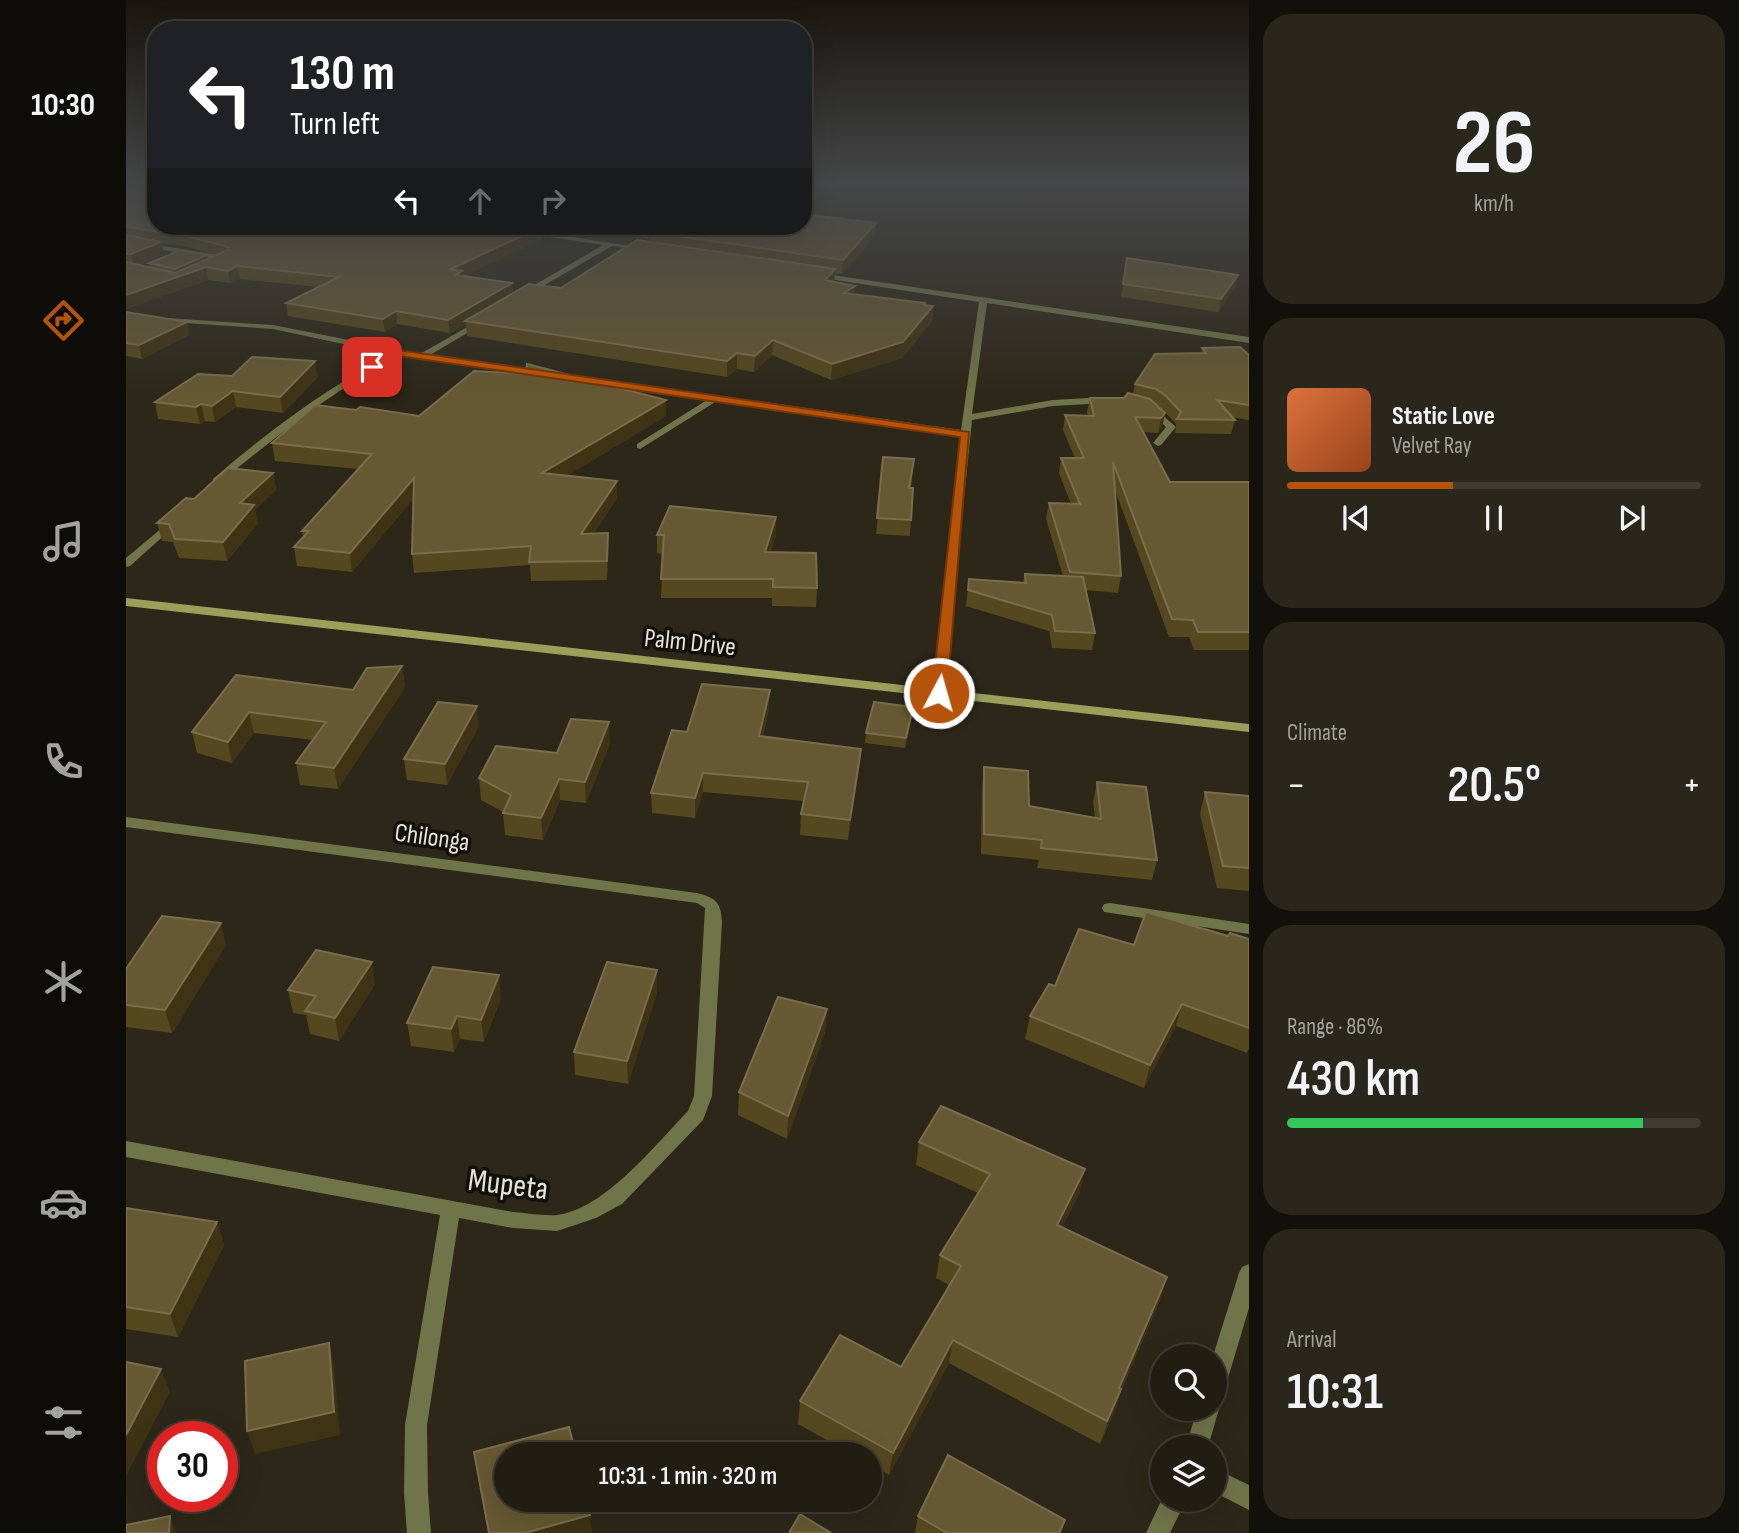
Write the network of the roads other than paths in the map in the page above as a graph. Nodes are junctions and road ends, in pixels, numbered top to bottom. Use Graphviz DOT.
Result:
graph roads {
  1 [pos="181,253"];
  2 [pos="193,253"];
  3 [pos="596,253"];
  4 [pos="171,257"];
  5 [pos="205,269"];
  6 [pos="803,273"];
  7 [pos="516,300"];
  8 [pos="983,300"];
  9 [pos="493,314"];
  10 [pos="165,320"];
  11 [pos="1249,340"];
  12 [pos="398,353"];
  13 [pos="422,356"];
  14 [pos="716,398"];
  15 [pos="1115,400"];
  16 [pos="1139,406"];
  17 [pos="967,418"];
  18 [pos="965,434"];
  19 [pos="1158,443"];
  20 [pos="640,446"];
  21 [pos="212,486"];
  22 [pos="183,512"];
  23 [pos="126,565"];
  24 [pos="126,602"];
  25 [pos="939,693"];
  26 [pos="1249,728"];
  27 [pos="126,822"];
  28 [pos="1110,908"];
  29 [pos="714,922"];
  30 [pos="1249,929"];
  31 [pos="126,1149"];
  32 [pos="451,1208"];
  33 [pos="1249,1273"];
  34 [pos="1227,1345"];
  35 [pos="1227,1486"];
  36 [pos="1249,1499"];
  37 [pos="1168,1512"];
  38 [pos="419,1533"];
  39 [pos="1158,1533"];
  1 -- 4 [label="street"];
  2 -- 5 [label="street"];
  3 -- 7 [label="street"];
  6 -- 8 [label="street"];
  8 -- 11 [label="street"];
  8 -- 17 [label="street"];
  9 -- 13 [label="street"];
  10 -- 12 [label="street"];
  12 -- 13 [label="street"];
  12 -- 21 [label="street"];
  13 -- 14 [label="street"];
  14 -- 18 [label="street"];
  14 -- 20 [label="street"];
  15 -- 17 [label="street"];
  16 -- 19 [label="street"];
  17 -- 18 [label="street"];
  18 -- 25 [label="street"];
  22 -- 23 [label="street"];
  24 -- 25 [label="street, Palm Drive"];
  25 -- 26 [label="street, Palm Drive"];
  27 -- 29 [label="street, Chilonga"];
  28 -- 30 [label="street"];
  29 -- 32 [label="street, Mupeta"];
  31 -- 32 [label="street, Mupeta"];
  32 -- 38 [label="street"];
  33 -- 34 [label="street"];
  35 -- 36 [label="street"];
  37 -- 39 [label="street"];
}
